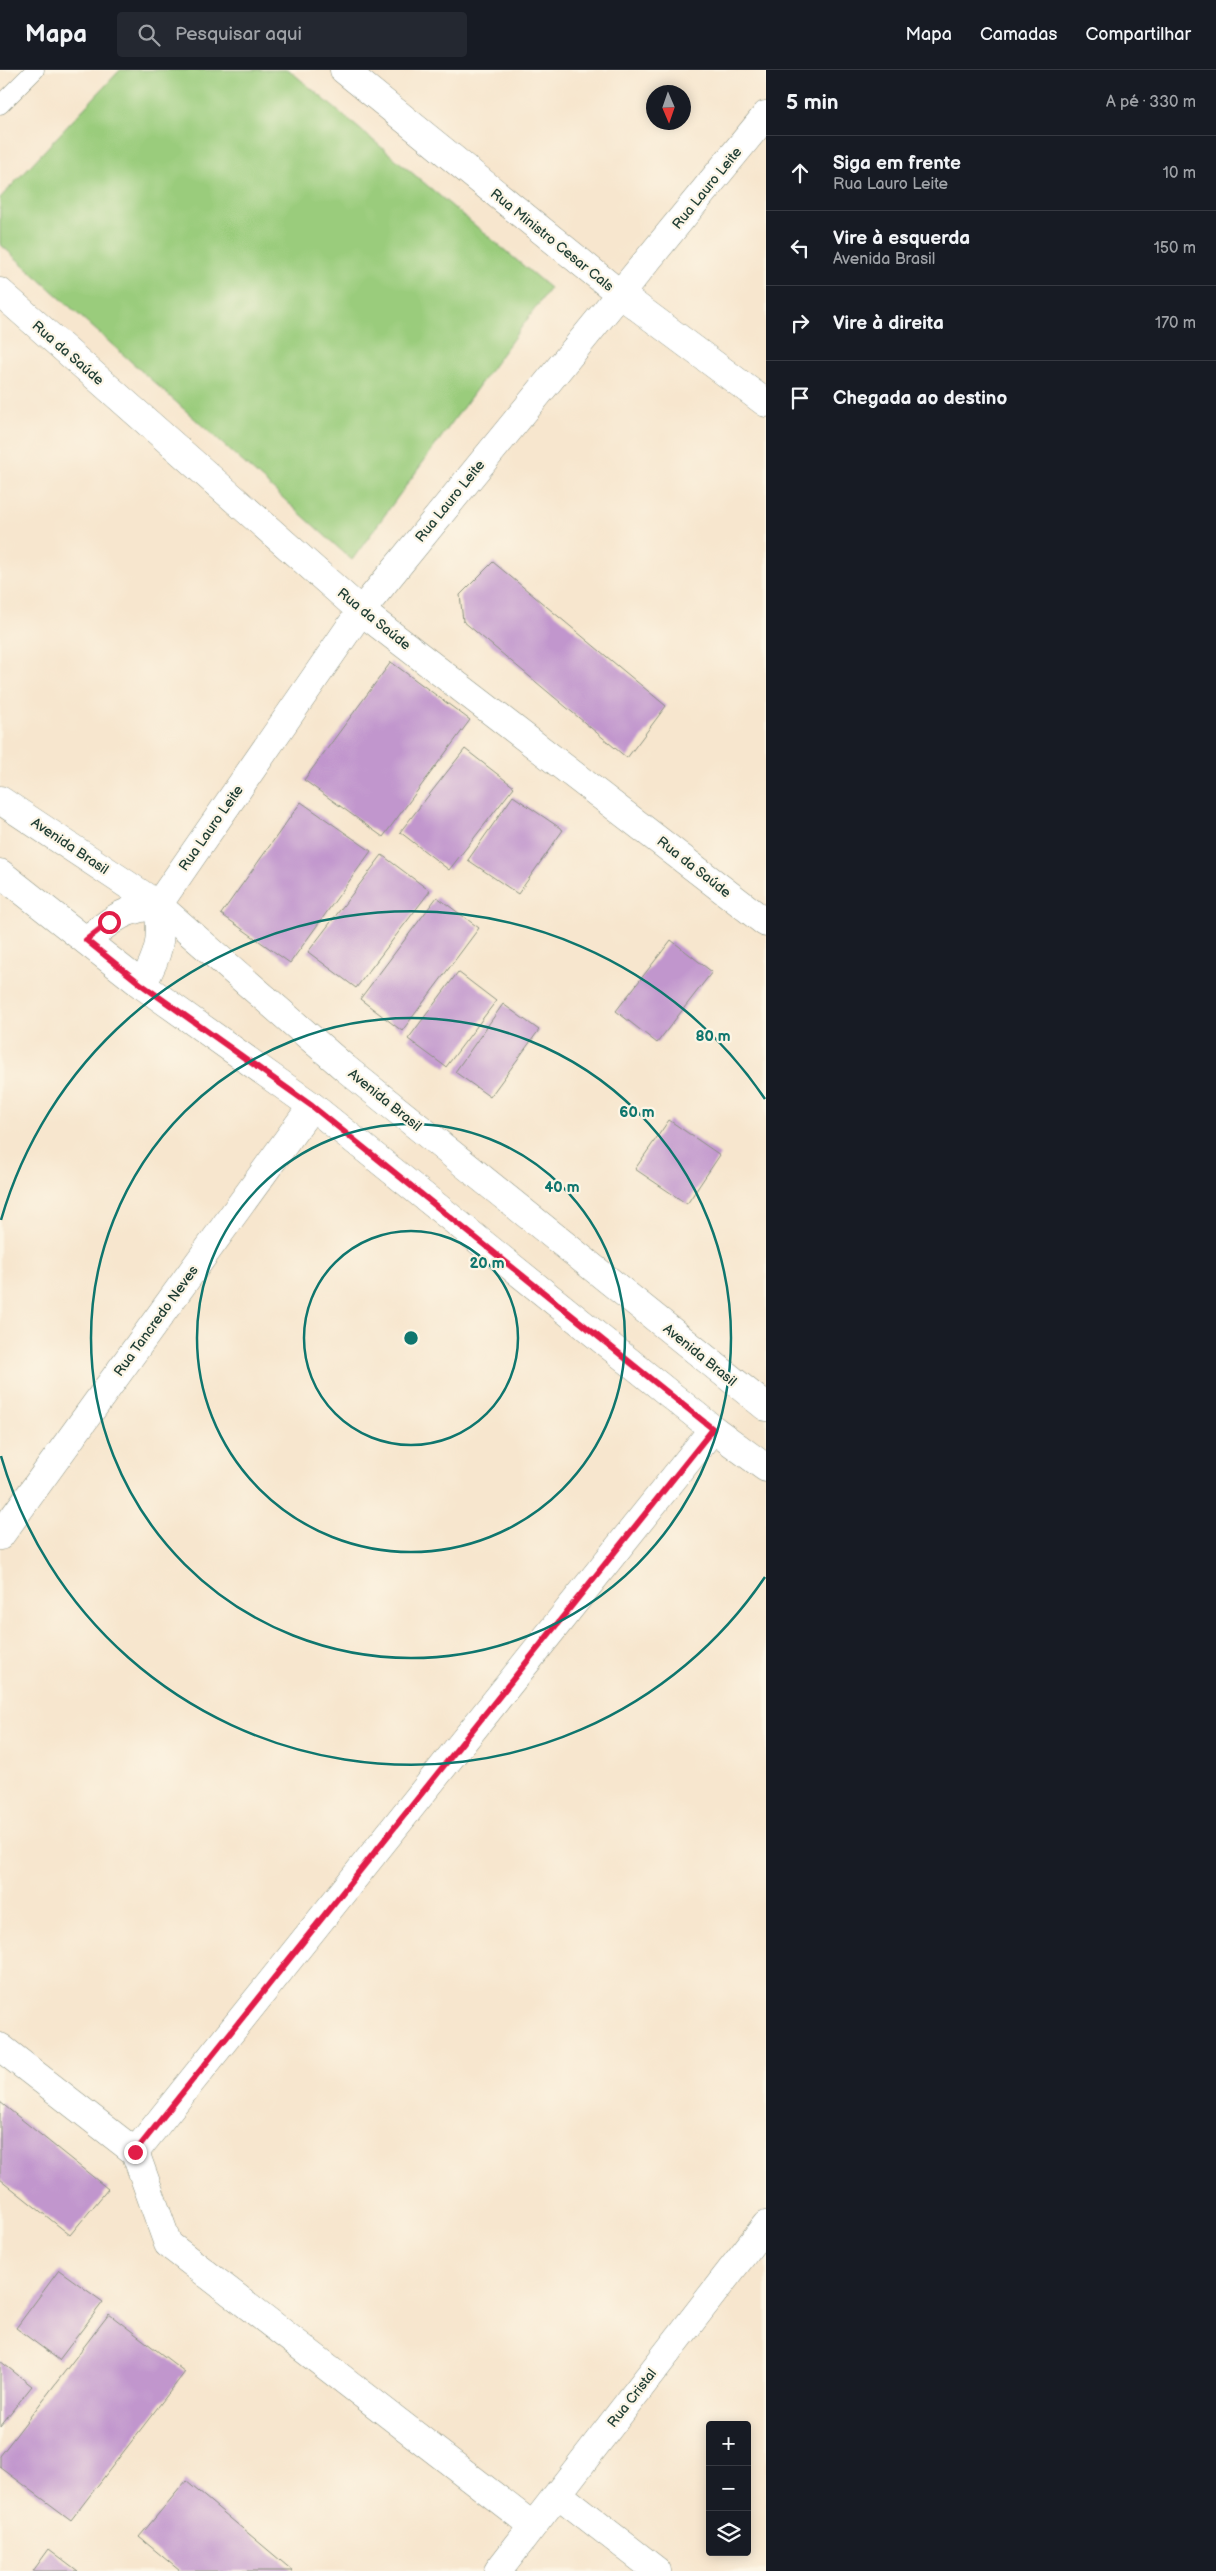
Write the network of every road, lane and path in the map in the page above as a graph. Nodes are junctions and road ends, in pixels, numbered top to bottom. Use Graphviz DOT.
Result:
graph roads {
  1 [pos="35,70"];
  2 [pos="344,70"];
  3 [pos="0,105"];
  4 [pos="766,116"];
  5 [pos="0,292"];
  6 [pos="620,294"];
  7 [pos="766,403"];
  8 [pos="361,611"];
  9 [pos="0,800"];
  10 [pos="0,873"];
  11 [pos="158,905"];
  12 [pos="766,923"];
  13 [pos="86,940"];
  14 [pos="142,985"];
  15 [pos="312,1106"];
  16 [pos="766,1407"];
  17 [pos="713,1429"];
  18 [pos="766,1468"];
  19 [pos="0,1536"];
  20 [pos="0,2047"];
  21 [pos="135,2152"];
  22 [pos="766,2225"];
  23 [pos="558,2494"];
  24 [pos="533,2526"];
  25 [pos="498,2571"];
  26 [pos="657,2571"];
  1 -- 3 [label="lane"];
  2 -- 6 [label="street, Rua Ministro Cesar Cals"];
  4 -- 6 [label="street, Rua Lauro Leite"];
  5 -- 8 [label="street, Rua da Saúde"];
  6 -- 7 [label="street, Rua Ministro Cesar Cals"];
  6 -- 8 [label="street, Rua Lauro Leite"];
  8 -- 11 [label="street, Rua Lauro Leite"];
  8 -- 12 [label="street, Rua da Saúde"];
  9 -- 11 [label="street, Avenida Brasil"];
  10 -- 13 [label="street"];
  11 -- 13 [label="street"];
  11 -- 14 [label="street"];
  11 -- 16 [label="street, Avenida Brasil"];
  13 -- 14 [label="street"];
  14 -- 15 [label="street"];
  15 -- 17 [label="street"];
  15 -- 19 [label="street, Rua Tancredo Neves"];
  17 -- 18 [label="street"];
  17 -- 21 [label="street"];
  20 -- 21 [label="street"];
  21 -- 24 [label="street"];
  22 -- 23 [label="street, Rua Cristal"];
  23 -- 24 [label="street, Rua Cristal"];
  23 -- 26 [label="street"];
  24 -- 25 [label="street, Rua Cristal"];
}
